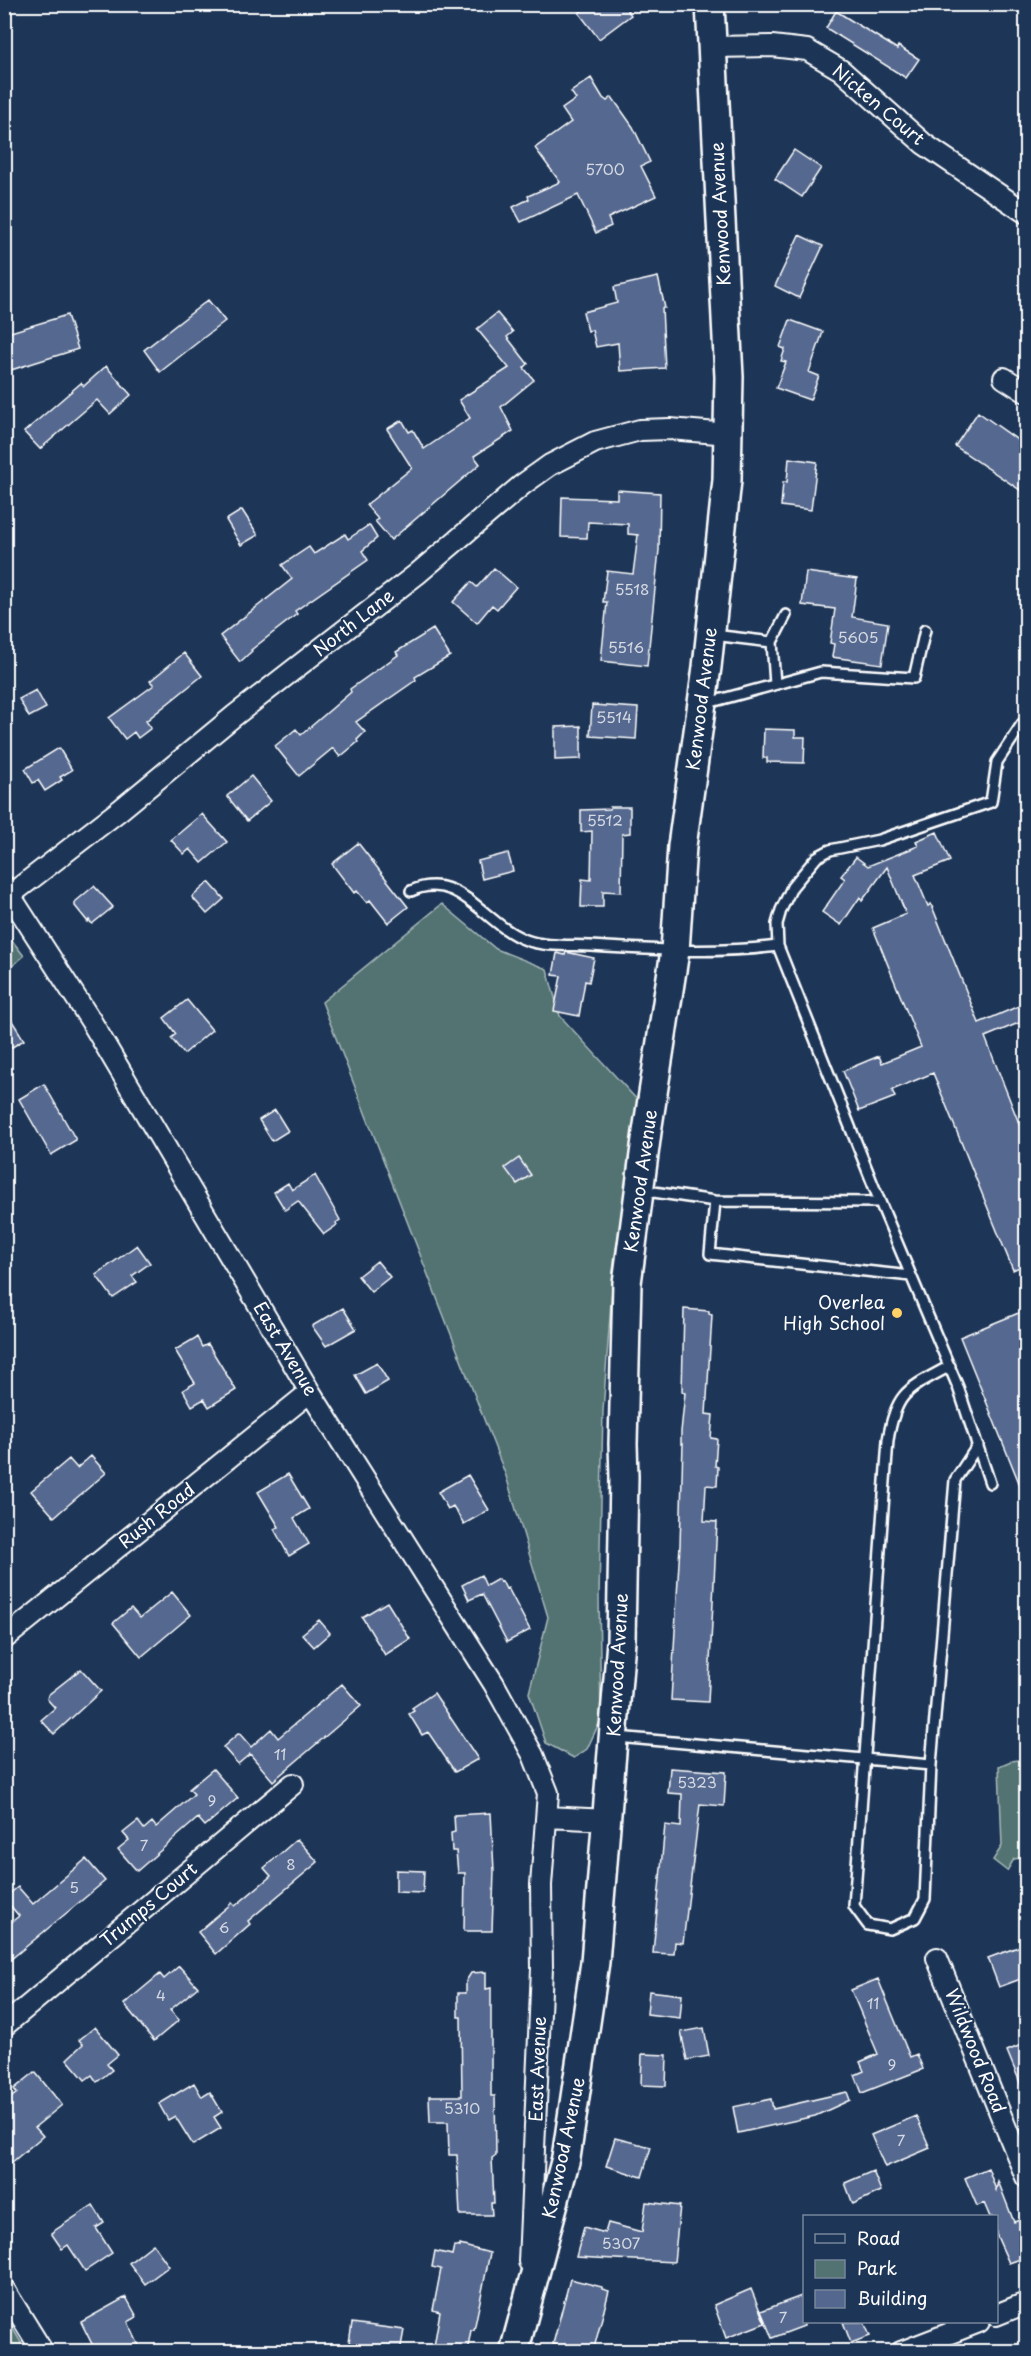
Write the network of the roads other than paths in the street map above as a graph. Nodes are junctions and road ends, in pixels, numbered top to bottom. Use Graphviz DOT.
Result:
graph roads {
  1 [pos="710,4"];
  2 [pos="713,47"];
  3 [pos="1026,213"];
  4 [pos="1004,378"];
  5 [pos="1026,392"];
  6 [pos="729,434"];
  7 [pos="786,615"];
  8 [pos="925,630"];
  9 [pos="711,635"];
  10 [pos="772,642"];
  11 [pos="775,684"];
  12 [pos="702,705"];
  13 [pos="1026,724"];
  14 [pos="7,891"];
  15 [pos="411,891"];
  16 [pos="778,946"];
  17 [pos="675,951"];
  18 [pos="639,1190"];
  19 [pos="715,1201"];
  20 [pos="880,1202"];
  21 [pos="911,1275"];
  22 [pos="950,1366"];
  23 [pos="310,1392"];
  24 [pos="978,1445"];
  25 [pos="990,1483"];
  26 [pos="4,1639"];
  27 [pos="614,1737"];
  28 [pos="864,1759"];
  29 [pos="931,1765"];
  30 [pos="293,1784"];
  31 [pos="547,1817"];
  32 [pos="608,1820"];
  33 [pos="937,1958"];
  34 [pos="4,2026"];
  35 [pos="1026,2177"];
  36 [pos="4,2289"];
  37 [pos="1026,2303"];
  38 [pos="998,2314"];
  39 [pos="522,2322"];
  40 [pos="976,2323"];
  41 [pos="43,2352"];
  42 [pos="514,2352"];
  43 [pos="901,2352"];
  1 -- 2 [label="main road, Kenwood Avenue"];
  2 -- 3 [label="street, Nicken Court"];
  2 -- 6 [label="main road, Kenwood Avenue"];
  4 -- 5 [label="street"];
  6 -- 9 [label="main road, Kenwood Avenue"];
  6 -- 14 [label="street, North Lane"];
  7 -- 10 [label="lane"];
  8 -- 11 [label="lane"];
  9 -- 10 [label="lane"];
  9 -- 12 [label="main road, Kenwood Avenue"];
  10 -- 11 [label="lane"];
  11 -- 12 [label="lane"];
  12 -- 17 [label="main road, Kenwood Avenue"];
  13 -- 16 [label="lane"];
  14 -- 23 [label="street, East Avenue"];
  15 -- 17 [label="lane"];
  16 -- 17 [label="lane"];
  16 -- 20 [label="lane"];
  17 -- 18 [label="main road, Kenwood Avenue"];
  18 -- 19 [label="lane"];
  18 -- 27 [label="main road, Kenwood Avenue"];
  19 -- 20 [label="lane"];
  19 -- 21 [label="lane"];
  20 -- 21 [label="lane"];
  21 -- 22 [label="lane"];
  22 -- 24 [label="lane"];
  22 -- 28 [label="lane"];
  23 -- 26 [label="street, Rush Road"];
  23 -- 31 [label="street, East Avenue"];
  24 -- 25 [label="lane"];
  24 -- 29 [label="lane"];
  27 -- 28 [label="lane"];
  27 -- 32 [label="main road, Kenwood Avenue"];
  28 -- 29 [label="lane"];
  28 -- 29 [label="lane"];
  30 -- 34 [label="street, Trumps Court"];
  31 -- 32 [label="street"];
  31 -- 39 [label="street, East Avenue"];
  32 -- 39 [label="main road, Kenwood Avenue"];
  33 -- 35 [label="street, Wildwood Road"];
  36 -- 41 [label="street"];
  37 -- 38 [label="street"];
  39 -- 42 [label="main road, Kenwood Avenue"];
  40 -- 43 [label="street"];
}
